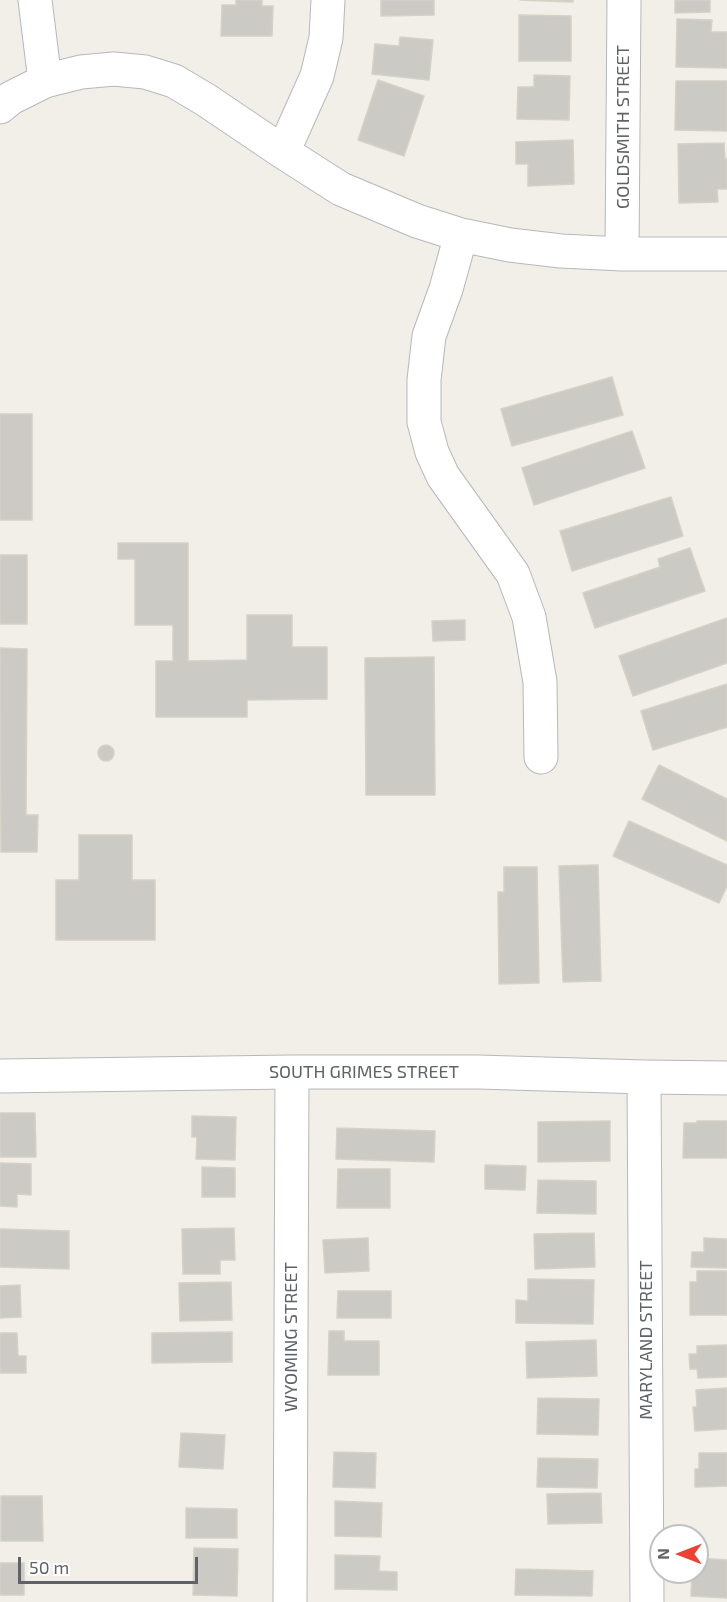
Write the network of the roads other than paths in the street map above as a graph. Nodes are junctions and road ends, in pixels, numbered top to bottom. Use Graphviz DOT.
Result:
graph roads {
  1 [pos="35,0"];
  2 [pos="328,0"];
  3 [pos="624,0"];
  4 [pos="45,81"];
  5 [pos="0,107"];
  6 [pos="283,152"];
  7 [pos="461,235"];
  8 [pos="622,254"];
  9 [pos="727,254"];
  10 [pos="541,757"];
  11 [pos="292,1072"];
  12 [pos="0,1076"];
  13 [pos="644,1077"];
  14 [pos="727,1078"];
  15 [pos="290,1602"];
  16 [pos="647,1602"];
  1 -- 4 [label="street"];
  2 -- 6 [label="street"];
  3 -- 8 [label="street, GOLDSMITH STREET"];
  4 -- 5 [label="street"];
  4 -- 6 [label="street"];
  6 -- 7 [label="street"];
  7 -- 8 [label="street"];
  7 -- 10 [label="street"];
  8 -- 9 [label="street"];
  11 -- 12 [label="street, SOUTH GRIMES STREET"];
  11 -- 13 [label="street, SOUTH GRIMES STREET"];
  11 -- 15 [label="street, WYOMING STREET"];
  13 -- 14 [label="street, SOUTH GRIMES STREET"];
  13 -- 16 [label="street, MARYLAND STREET"];
}
